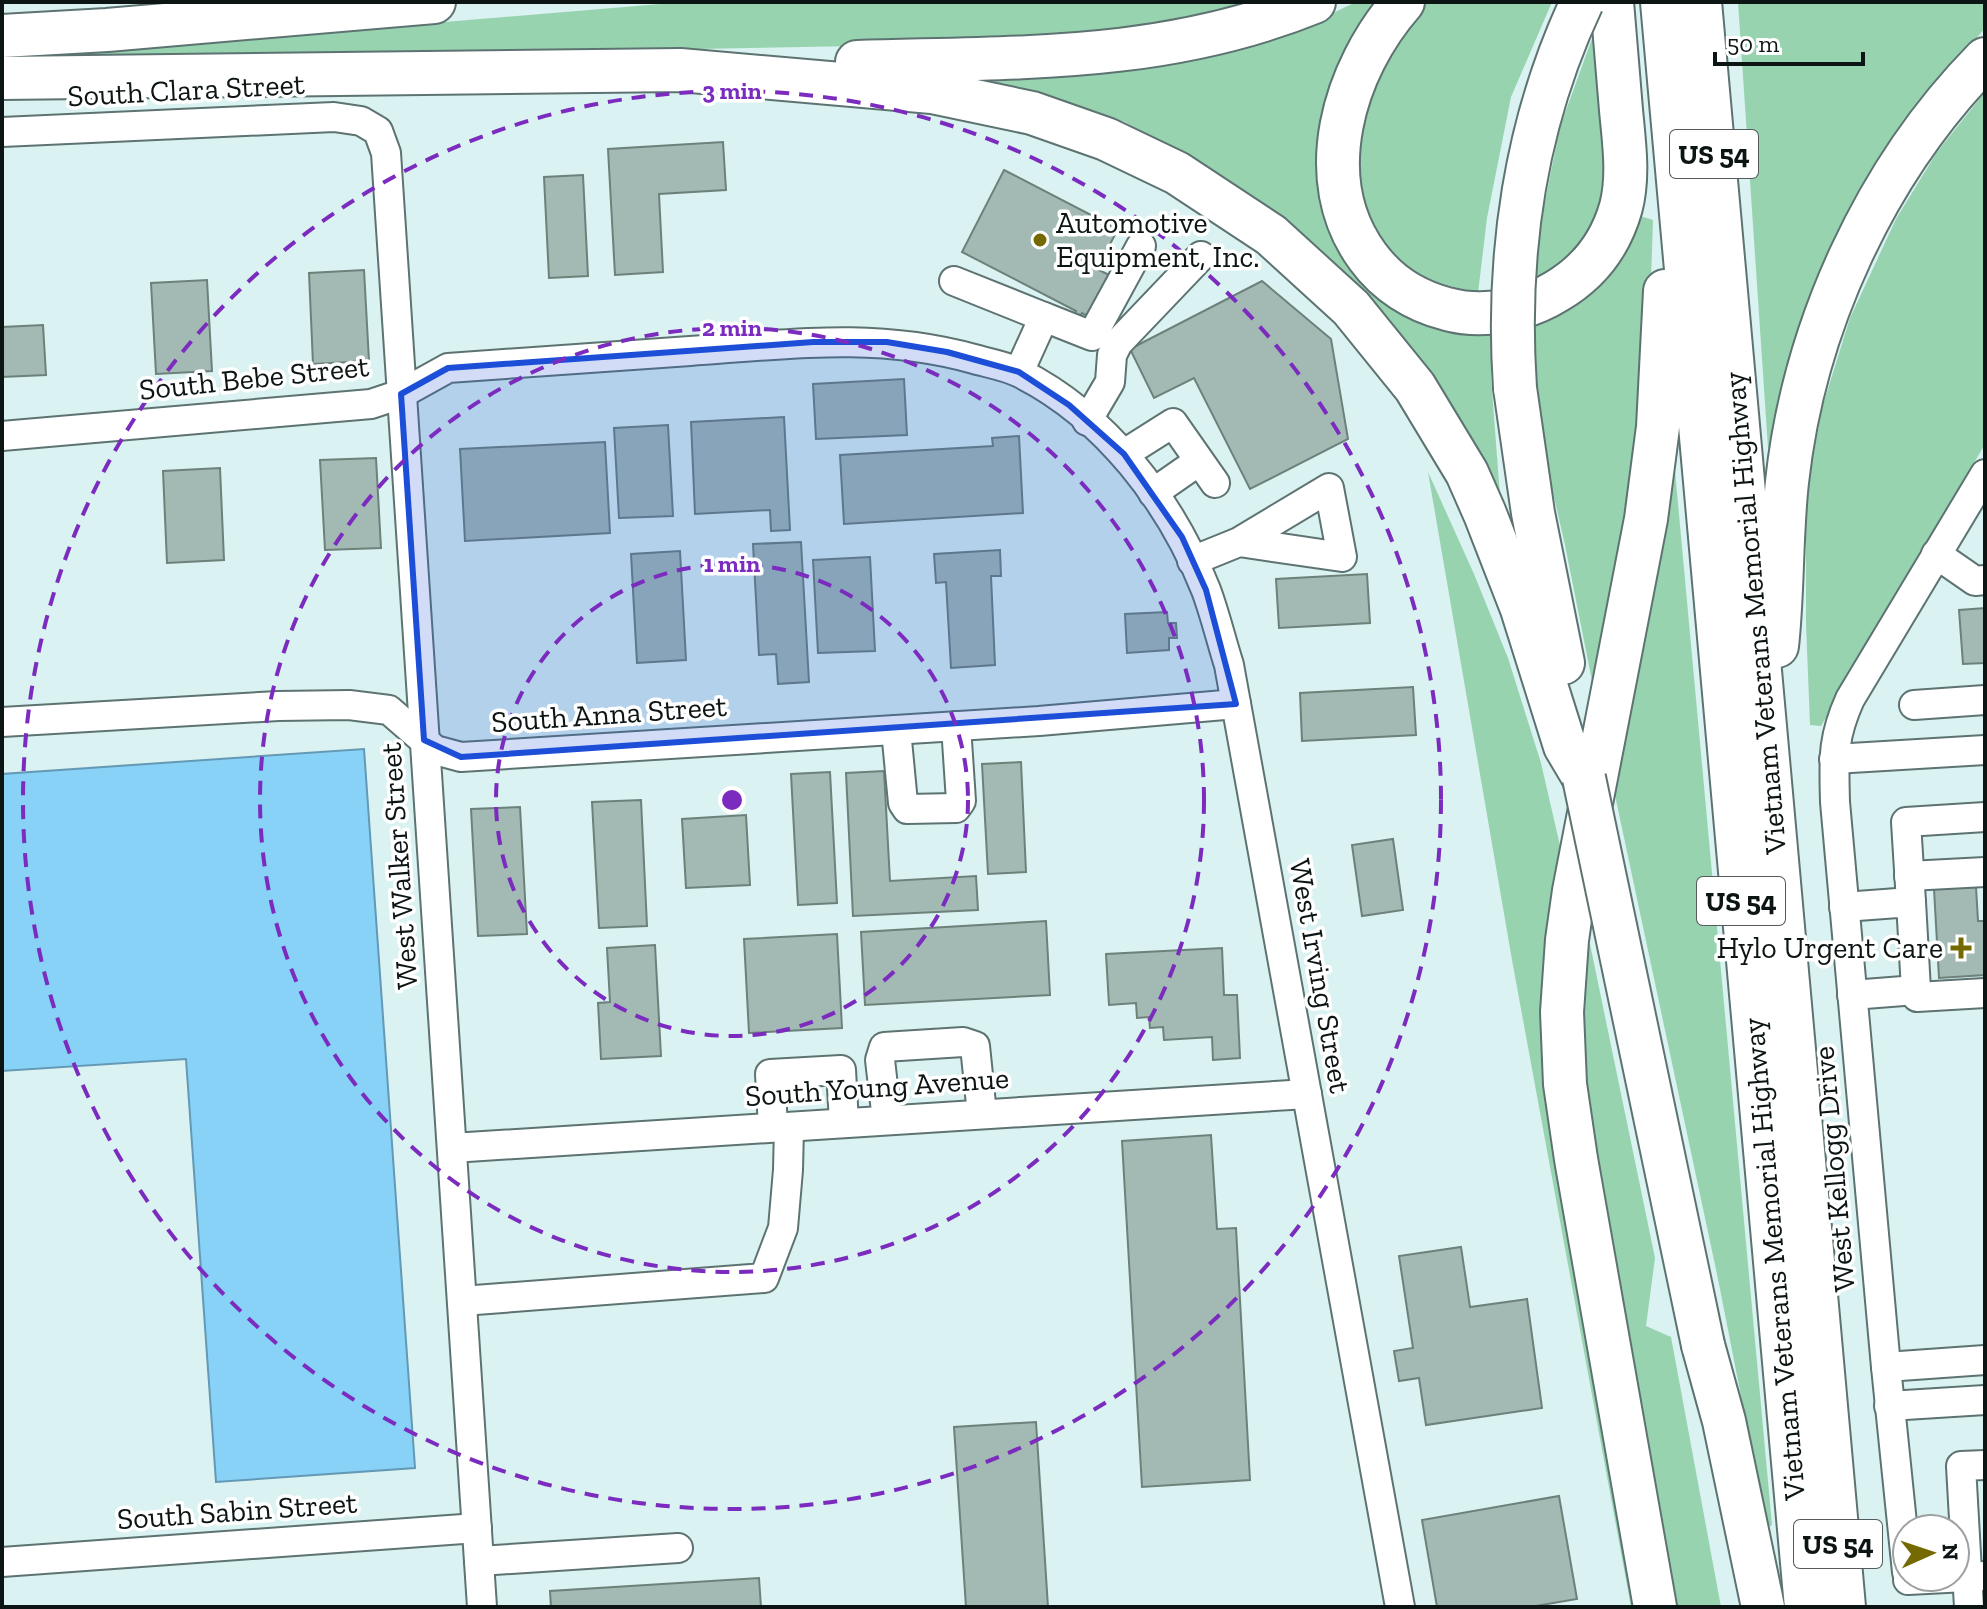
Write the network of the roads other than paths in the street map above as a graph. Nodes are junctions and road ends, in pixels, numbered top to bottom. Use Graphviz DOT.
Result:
graph roads {
  1 [pos="434,2"];
  2 [pos="1314,2"];
  3 [pos="1403,2"];
  4 [pos="1582,2"];
  5 [pos="1612,2"];
  6 [pos="1662,2"];
  7 [pos="1700,2"];
  8 [pos="271,9"];
  9 [pos="2,36"];
  10 [pos="1985,59"];
  11 [pos="680,70"];
  12 [pos="2,78"];
  13 [pos="371,126"];
  14 [pos="2,132"];
  15 [pos="1680,195"];
  16 [pos="1141,246"];
  17 [pos="1201,256"];
  18 [pos="954,281"];
  19 [pos="1044,317"];
  20 [pos="1019,372"];
  21 [pos="401,394"];
  22 [pos="1078,413"];
  23 [pos="2,436"];
  24 [pos="1124,454"];
  25 [pos="1985,474"];
  26 [pos="1153,493"];
  27 [pos="1239,542"];
  28 [pos="1936,554"];
  29 [pos="1192,561"];
  30 [pos="1985,580"];
  31 [pos="1985,700"];
  32 [pos="1236,704"];
  33 [pos="1914,705"];
  34 [pos="2,722"];
  35 [pos="956,726"];
  36 [pos="896,730"];
  37 [pos="1766,739"];
  38 [pos="424,740"];
  39 [pos="1985,750"];
  40 [pos="1834,759"];
  41 [pos="1584,778"];
  42 [pos="1985,817"];
  43 [pos="1985,872"];
  44 [pos="1910,889"];
  45 [pos="1844,907"];
  46 [pos="1916,990"];
  47 [pos="1985,993"];
  48 [pos="1852,995"];
  49 [pos="1307,1094"];
  50 [pos="982,1114"];
  51 [pos="887,1120"];
  52 [pos="844,1123"];
  53 [pos="781,1127"];
  54 [pos="452,1148"];
  55 [pos="462,1301"];
  56 [pos="1985,1360"];
  57 [pos="1886,1367"];
  58 [pos="1713,1400"];
  59 [pos="1985,1400"];
  60 [pos="1889,1406"];
  61 [pos="1985,1465"];
  62 [pos="1833,1480"];
  63 [pos="1900,1513"];
  64 [pos="477,1528"];
  65 [pos="678,1548"];
  66 [pos="479,1561"];
  67 [pos="2,1562"];
  68 [pos="1976,1576"];
  69 [pos="482,1607"];
  70 [pos="1400,1607"];
  71 [pos="1655,1607"];
  72 [pos="1739,1607"];
  73 [pos="1763,1607"];
  74 [pos="1806,1607"];
  75 [pos="1844,1607"];
  76 [pos="1869,1607"];
  77 [pos="1969,1607"];
  1 -- 8 [label="highway"];
  2 -- 11 [label="highway"];
  3 -- 5 [label="highway"];
  4 -- 41 [label="highway, bridge"];
  6 -- 15 [label="highway, Vietnam Veterans Memorial Highway / US 54"];
  7 -- 37 [label="highway, Vietnam Veterans Memorial Highway / US 54"];
  8 -- 9 [label="highway"];
  10 -- 37 [label="highway"];
  11 -- 12 [label="highway"];
  11 -- 41 [label="highway"];
  13 -- 14 [label="street, South Clara Street"];
  13 -- 21 [label="street, West Walker Street"];
  15 -- 71 [label="highway"];
  15 -- 74 [label="highway, Vietnam Veterans Memorial Highway / US 54"];
  16 -- 19 [label="street"];
  17 -- 22 [label="street"];
  18 -- 19 [label="street"];
  19 -- 20 [label="street"];
  20 -- 21 [label="street, South Bebe Street"];
  20 -- 22 [label="street, South Bebe Street"];
  21 -- 23 [label="street, South Bebe Street"];
  21 -- 38 [label="street, West Walker Street"];
  22 -- 24 [label="street, West Irving Street"];
  24 -- 26 [label="street, West Irving Street"];
  24 -- 26 [label="street"];
  25 -- 28 [label="street, West Kellogg Drive"];
  26 -- 29 [label="street, West Irving Street"];
  27 -- 29 [label="street"];
  28 -- 30 [label="street"];
  28 -- 40 [label="street, West Kellogg Drive"];
  29 -- 32 [label="street, West Irving Street"];
  31 -- 33 [label="street"];
  32 -- 35 [label="street, South Anna Street"];
  32 -- 49 [label="street, West Irving Street"];
  34 -- 38 [label="street, South Anna Street"];
  35 -- 36 [label="street, South Anna Street"];
  35 -- 36 [label="street"];
  36 -- 38 [label="street, South Anna Street"];
  37 -- 62 [label="highway, Vietnam Veterans Memorial Highway / US 54"];
  38 -- 54 [label="street, West Walker Street"];
  39 -- 40 [label="street"];
  40 -- 45 [label="street, West Kellogg Drive"];
  41 -- 58 [label="highway, bridge"];
  42 -- 44 [label="street"];
  43 -- 44 [label="street"];
  44 -- 45 [label="street"];
  44 -- 46 [label="street"];
  45 -- 48 [label="street, West Kellogg Drive"];
  46 -- 47 [label="street"];
  46 -- 48 [label="street"];
  48 -- 57 [label="street, West Kellogg Drive"];
  49 -- 50 [label="street, South Young Avenue"];
  49 -- 70 [label="street, West Irving Street"];
  50 -- 51 [label="street, South Young Avenue"];
  50 -- 51 [label="street"];
  51 -- 52 [label="street, South Young Avenue"];
  52 -- 53 [label="street, South Young Avenue"];
  52 -- 53 [label="street"];
  53 -- 54 [label="street, South Young Avenue"];
  53 -- 55 [label="street"];
  54 -- 55 [label="street, West Walker Street"];
  55 -- 64 [label="street, West Walker Street"];
  56 -- 57 [label="street"];
  57 -- 60 [label="street, West Kellogg Drive"];
  58 -- 72 [label="highway"];
  58 -- 73 [label="highway"];
  59 -- 60 [label="street"];
  60 -- 63 [label="street, West Kellogg Drive"];
  61 -- 68 [label="street"];
  62 -- 75 [label="highway, Vietnam Veterans Memorial Highway / US 54"];
  62 -- 76 [label="highway"];
  64 -- 66 [label="street, West Walker Street"];
  64 -- 67 [label="street, South Sabin Street"];
  65 -- 66 [label="street"];
  66 -- 69 [label="street, West Walker Street"];
  68 -- 77 [label="street"];
}
